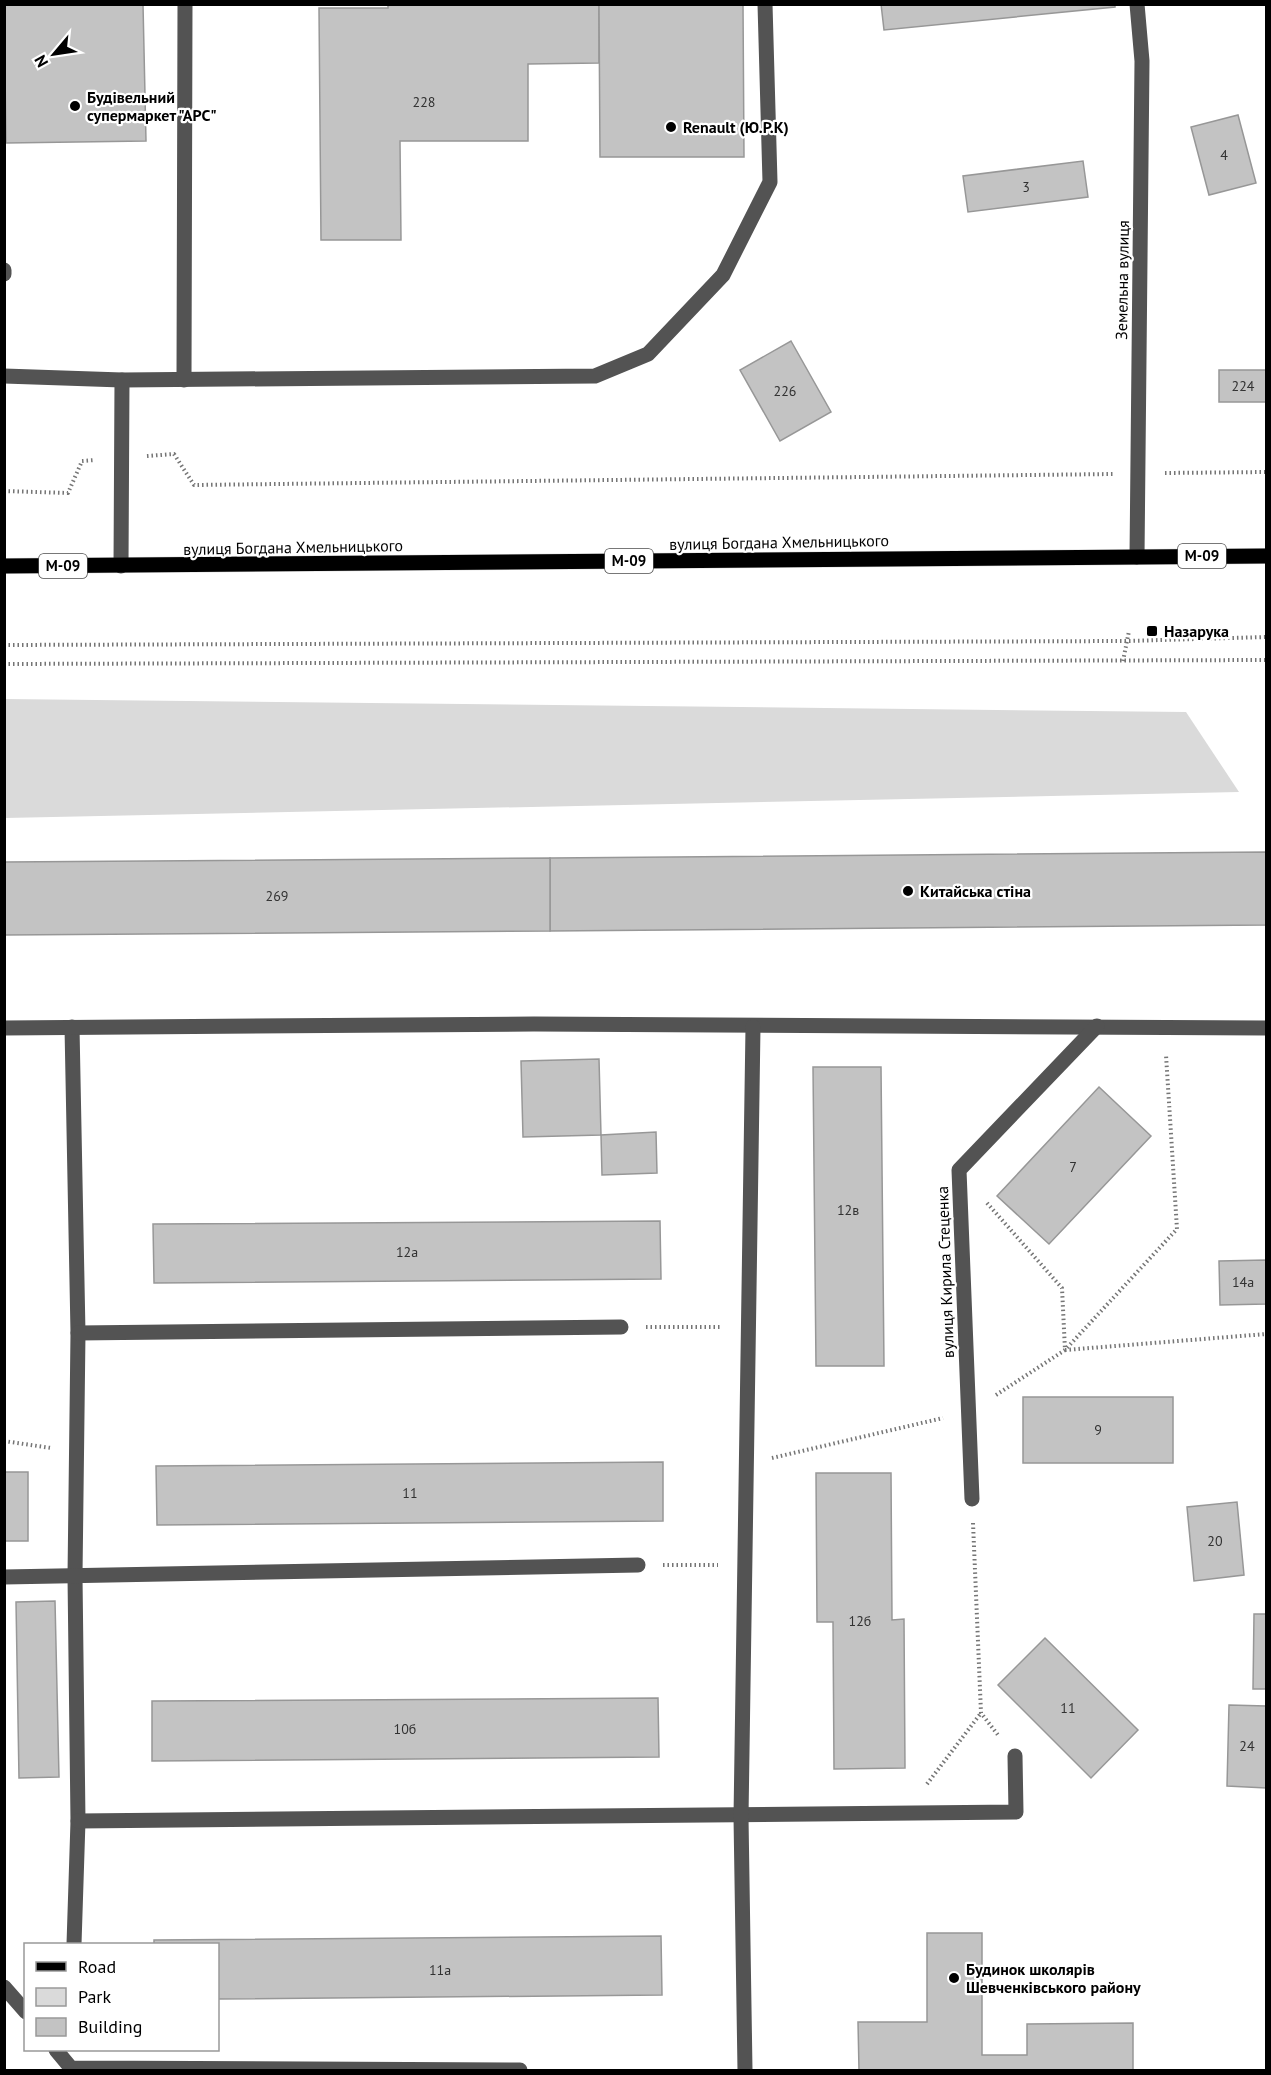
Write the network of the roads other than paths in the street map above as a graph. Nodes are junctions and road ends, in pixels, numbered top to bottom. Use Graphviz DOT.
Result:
graph roads {
  1 [pos="185,4"];
  2 [pos="765,4"];
  3 [pos="1137,4"];
  4 [pos="4,376"];
  5 [pos="122,380"];
  6 [pos="184,380"];
  7 [pos="1137,556"];
  8 [pos="1266,556"];
  9 [pos="4,566"];
  10 [pos="121,566"];
  11 [pos="1097,1026"];
  12 [pos="72,1027"];
  13 [pos="753,1027"];
  14 [pos="4,1028"];
  15 [pos="1266,1028"];
  16 [pos="621,1327"];
  17 [pos="78,1333"];
  18 [pos="972,1499"];
  19 [pos="638,1565"];
  20 [pos="75,1576"];
  21 [pos="4,1577"];
  22 [pos="1015,1756"];
  23 [pos="741,1817"];
  24 [pos="78,1821"];
  25 [pos="74,1943"];
  26 [pos="4,1987"];
  27 [pos="24,2010"];
  28 [pos="58,2051"];
  29 [pos="72,2051"];
  30 [pos="71,2069"];
  31 [pos="520,2070"];
  32 [pos="745,2070"];
  1 -- 6 [label="street"];
  2 -- 6 [label="street"];
  3 -- 7 [label="street, Земельна вулиця"];
  4 -- 5 [label="street"];
  5 -- 6 [label="street"];
  5 -- 10 [label="street"];
  7 -- 8 [label="main road, вулиця Богдана Хмельницького / М-09"];
  7 -- 10 [label="main road, вулиця Богдана Хмельницького / М-09"];
  9 -- 10 [label="main road, вулиця Богдана Хмельницького / М-09"];
  11 -- 13 [label="street"];
  11 -- 15 [label="street"];
  11 -- 18 [label="street, вулиця Кирила Стеценка"];
  12 -- 13 [label="street"];
  12 -- 14 [label="street"];
  12 -- 17 [label="street"];
  13 -- 23 [label="street"];
  16 -- 17 [label="street"];
  17 -- 20 [label="street"];
  19 -- 20 [label="street"];
  20 -- 21 [label="street"];
  20 -- 24 [label="street"];
  22 -- 23 [label="street"];
  23 -- 24 [label="street"];
  23 -- 32 [label="street"];
  24 -- 25 [label="street"];
  26 -- 27 [label="street"];
  28 -- 30 [label="street"];
  29 -- 30 [label="street"];
  30 -- 31 [label="street"];
}
